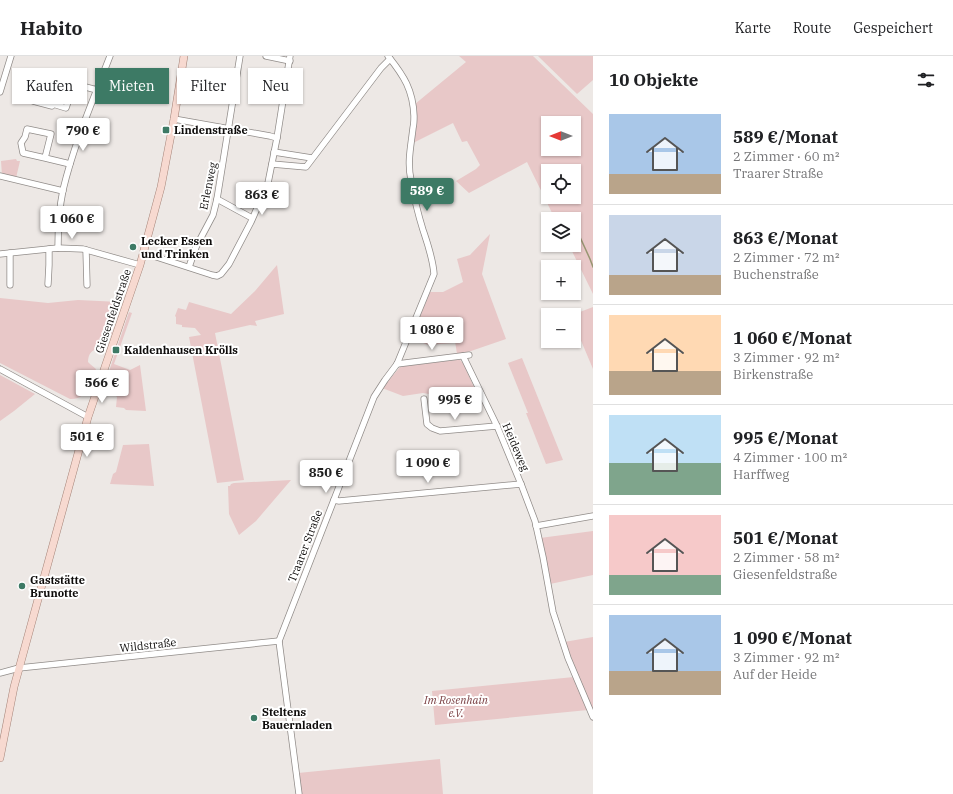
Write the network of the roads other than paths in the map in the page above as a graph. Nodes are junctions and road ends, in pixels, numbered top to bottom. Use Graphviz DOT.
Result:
graph roads {
  1 [pos="11,56"];
  2 [pos="110,56"];
  3 [pos="184,56"];
  4 [pos="240,56"];
  5 [pos="266,56"];
  6 [pos="389,57"];
  7 [pos="290,58"];
  8 [pos="105,68"];
  9 [pos="0,92"];
  10 [pos="95,95"];
  11 [pos="44,104"];
  12 [pos="53,104"];
  13 [pos="67,104"];
  14 [pos="174,118"];
  15 [pos="229,129"];
  16 [pos="277,138"];
  17 [pos="274,152"];
  18 [pos="45,158"];
  19 [pos="312,158"];
  20 [pos="70,164"];
  21 [pos="272,164"];
  22 [pos="0,176"];
  23 [pos="63,191"];
  24 [pos="217,199"];
  25 [pos="252,218"];
  26 [pos="58,248"];
  27 [pos="48,249"];
  28 [pos="86,250"];
  29 [pos="10,253"];
  30 [pos="144,253"];
  31 [pos="0,254"];
  32 [pos="140,265"];
  33 [pos="189,267"];
  34 [pos="48,284"];
  35 [pos="10,285"];
  36 [pos="87,285"];
  37 [pos="397,364"];
  38 [pos="0,369"];
  39 [pos="424,399"];
  40 [pos="88,417"];
  41 [pos="497,426"];
  42 [pos="521,484"];
  43 [pos="334,500"];
  44 [pos="593,516"];
  45 [pos="536,526"];
  46 [pos="279,642"];
  47 [pos="20,665"];
  48 [pos="0,673"];
  49 [pos="593,717"];
  50 [pos="0,758"];
  51 [pos="299,794"];
  1 -- 9 [label="street"];
  2 -- 8 [label="street"];
  3 -- 14 [label="main road, Giesenfeldstraße"];
  4 -- 15 [label="street, Erlenweg"];
  5 -- 7 [label="street"];
  6 -- 19 [label="street"];
  6 -- 37 [label="street, Traarer Straße"];
  7 -- 16 [label="street"];
  10 -- 20 [label="street"];
  11 -- 12 [label="street"];
  12 -- 13 [label="street"];
  14 -- 15 [label="street"];
  14 -- 30 [label="main road, Giesenfeldstraße"];
  15 -- 16 [label="street"];
  15 -- 24 [label="street, Erlenweg"];
  16 -- 17 [label="street"];
  17 -- 19 [label="street"];
  17 -- 21 [label="street"];
  18 -- 18 [label="street"];
  18 -- 20 [label="street"];
  19 -- 21 [label="street"];
  20 -- 23 [label="street"];
  21 -- 25 [label="street"];
  22 -- 23 [label="street"];
  23 -- 26 [label="street"];
  24 -- 25 [label="street"];
  24 -- 33 [label="street, Erlenweg"];
  25 -- 33 [label="street"];
  26 -- 27 [label="street"];
  26 -- 28 [label="street"];
  27 -- 29 [label="street"];
  27 -- 34 [label="street"];
  28 -- 32 [label="street"];
  28 -- 36 [label="street"];
  29 -- 31 [label="street"];
  29 -- 35 [label="street"];
  30 -- 32 [label="main road, Giesenfeldstraße"];
  30 -- 33 [label="street"];
  32 -- 40 [label="main road, Giesenfeldstraße"];
  37 -- 41 [label="street, Heideweg"];
  37 -- 43 [label="street, Traarer Straße"];
  38 -- 40 [label="street"];
  39 -- 41 [label="street"];
  40 -- 47 [label="main road, Giesenfeldstraße"];
  41 -- 42 [label="street, Heideweg"];
  42 -- 43 [label="street"];
  42 -- 45 [label="street, Heideweg"];
  43 -- 46 [label="street, Traarer Straße"];
  44 -- 45 [label="street"];
  45 -- 49 [label="street, Heideweg"];
  46 -- 47 [label="street, Wildstraße"];
  46 -- 51 [label="street"];
  47 -- 48 [label="street, Wildstraße"];
  47 -- 50 [label="main road, Giesenfeldstraße"];
}
